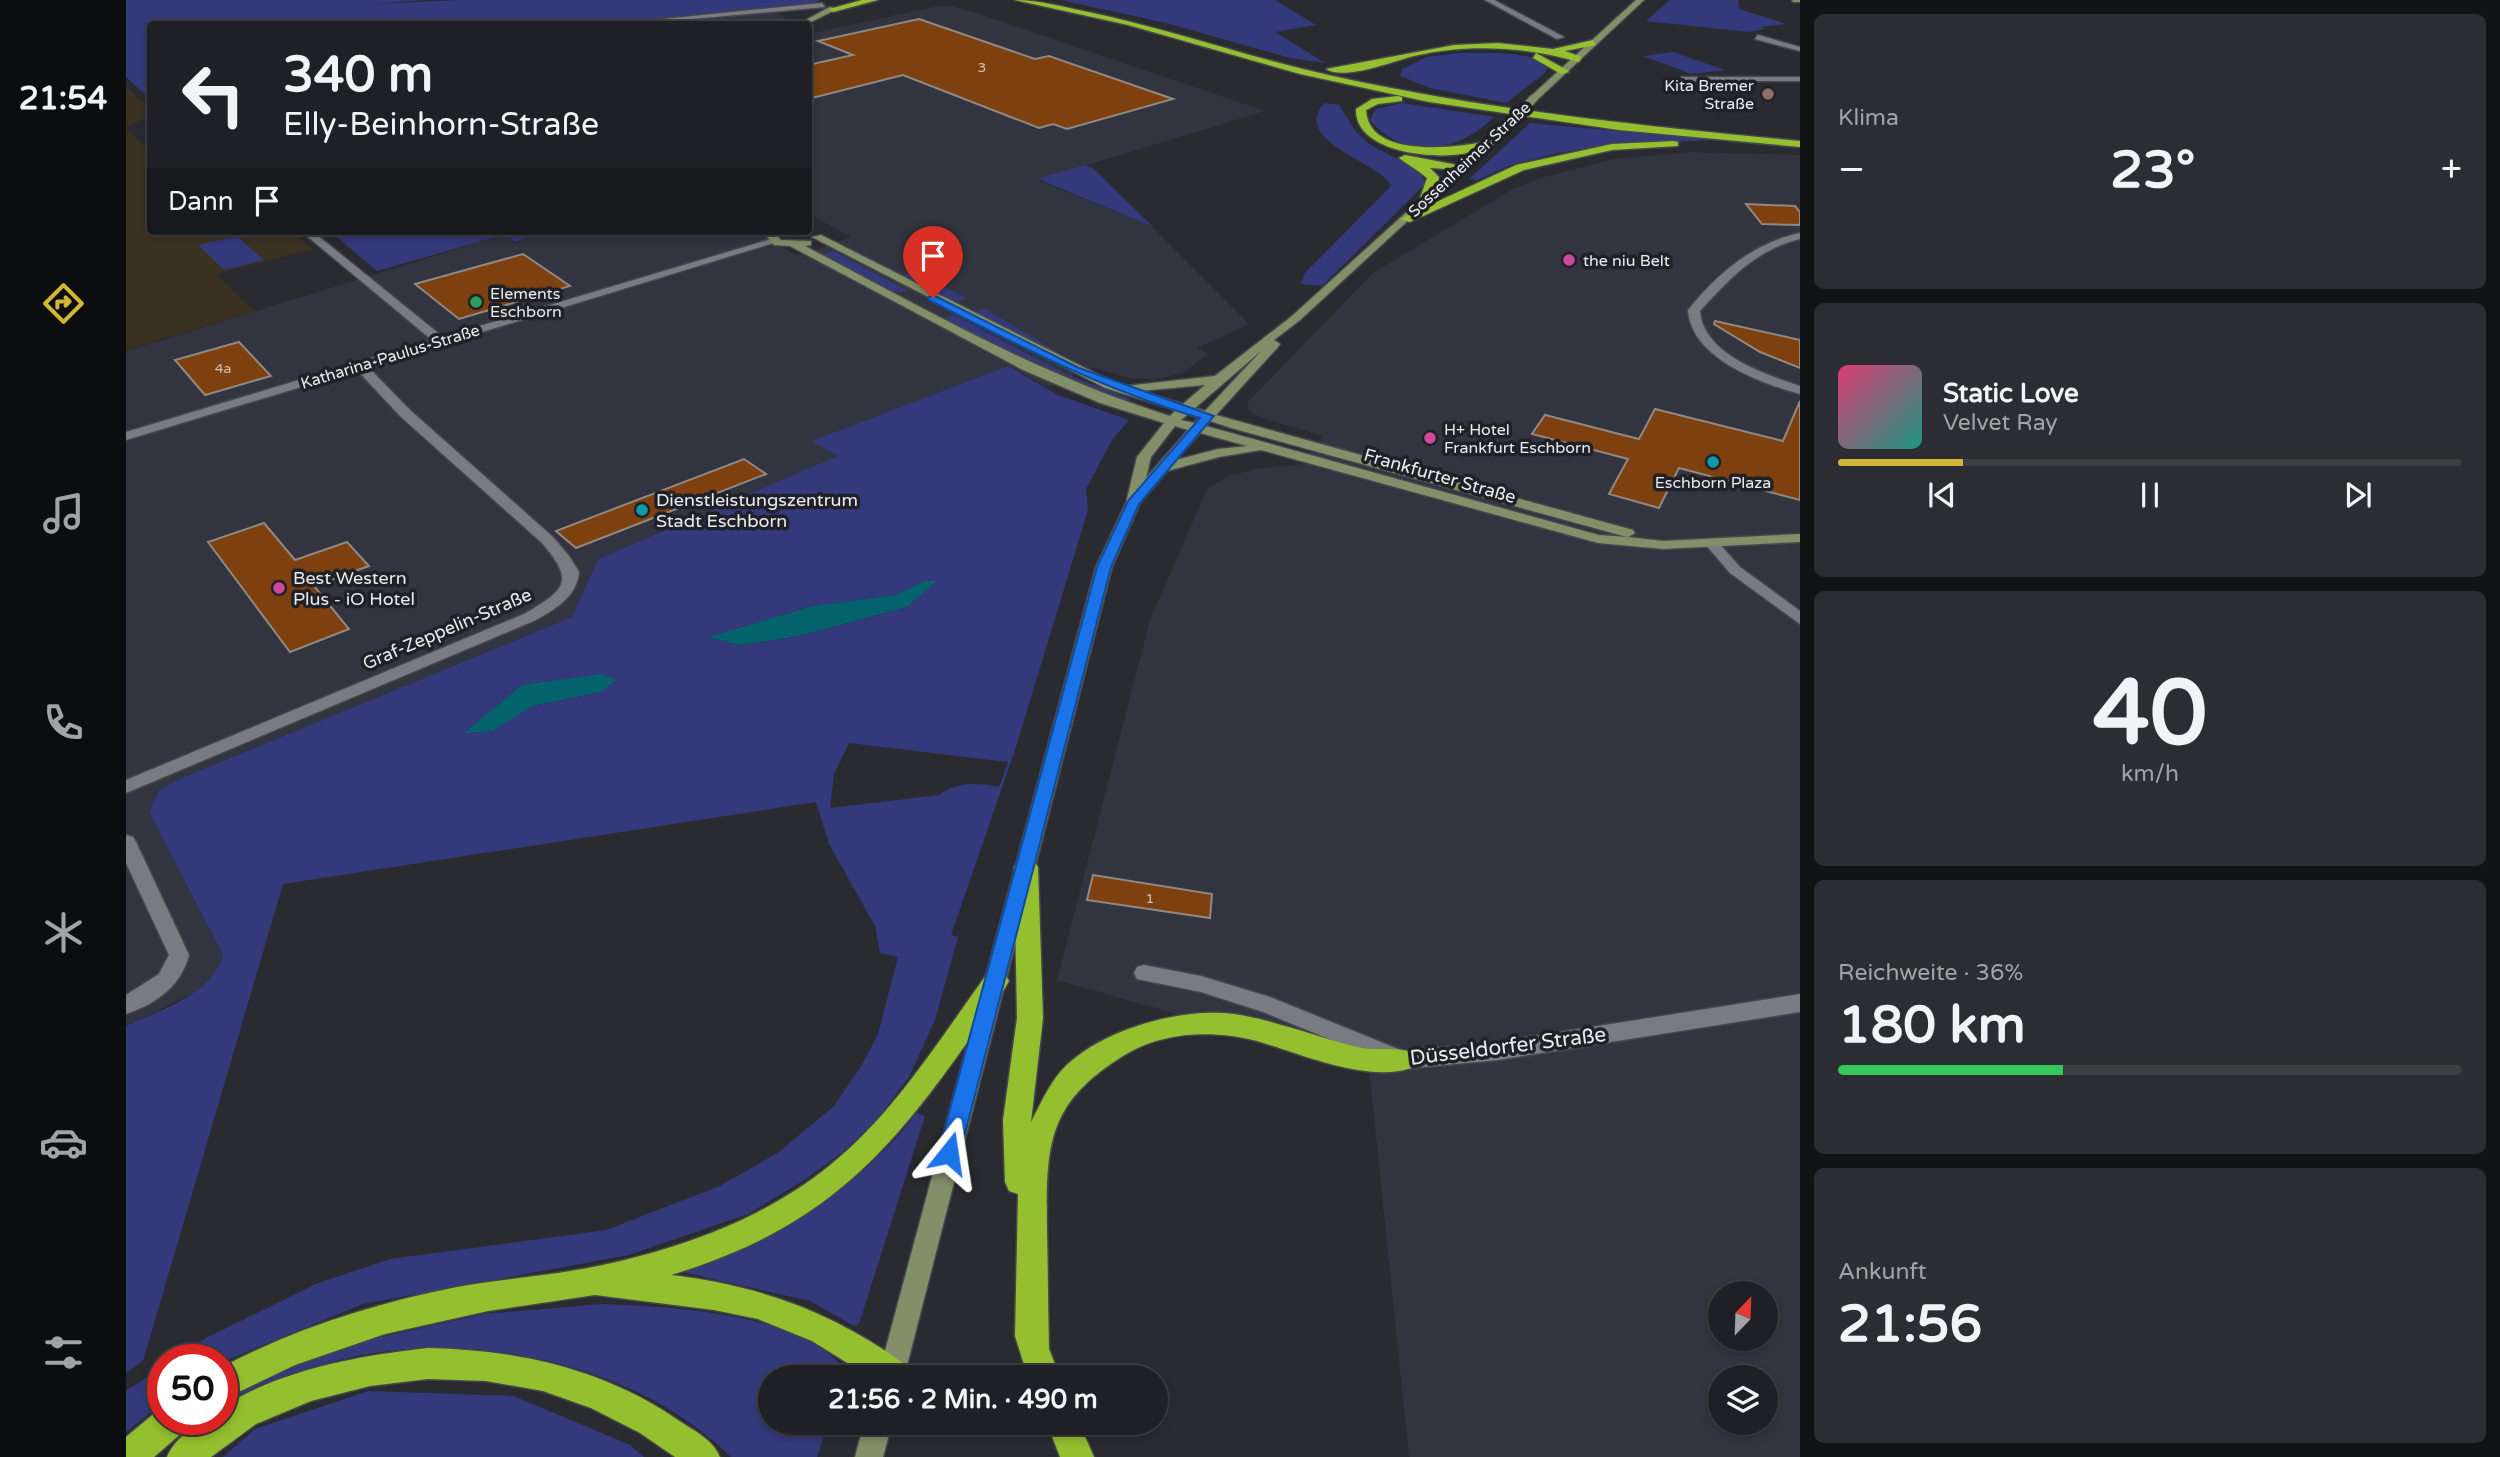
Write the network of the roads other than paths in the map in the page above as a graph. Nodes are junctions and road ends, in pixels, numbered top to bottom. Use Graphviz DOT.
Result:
graph roads {
  1 [pos="843,0"];
  2 [pos="852,0"];
  3 [pos="874,0"];
  4 [pos="1012,0"];
  5 [pos="1041,0"];
  6 [pos="1489,0"];
  7 [pos="1640,0"];
  8 [pos="1023,1"];
  9 [pos="822,5"];
  10 [pos="833,9"];
  11 [pos="650,21"];
  12 [pos="808,21"];
  13 [pos="1560,37"];
  14 [pos="1758,37"];
  15 [pos="1593,43"];
  16 [pos="1800,49"];
  17 [pos="1534,53"];
  18 [pos="1578,59"];
  19 [pos="1288,62"];
  20 [pos="1300,71"];
  21 [pos="1390,71"];
  22 [pos="1564,72"];
  23 [pos="1684,79"];
  24 [pos="1800,79"];
  25 [pos="1434,95"];
  26 [pos="1453,103"];
  27 [pos="1800,138"];
  28 [pos="1778,142"];
  29 [pos="1487,144"];
  30 [pos="1800,144"];
  31 [pos="1415,162"];
  32 [pos="1462,167"];
  33 [pos="1425,201"];
  34 [pos="1406,219"];
  35 [pos="813,233"];
  36 [pos="311,235"];
  37 [pos="772,235"];
  38 [pos="777,235"];
  39 [pos="810,235"];
  40 [pos="1800,236"];
  41 [pos="795,245"];
  42 [pos="908,304"];
  43 [pos="953,308"];
  44 [pos="1296,318"];
  45 [pos="440,341"];
  46 [pos="360,366"];
  47 [pos="1218,380"];
  48 [pos="1109,385"];
  49 [pos="1800,390"];
  50 [pos="1184,410"];
  51 [pos="1208,416"];
  52 [pos="1172,421"];
  53 [pos="1197,428"];
  54 [pos="126,436"];
  55 [pos="1286,451"];
  56 [pos="1162,468"];
  57 [pos="1133,503"];
  58 [pos="1800,538"];
  59 [pos="1706,544"];
  60 [pos="1800,619"];
  61 [pos="126,787"];
  62 [pos="126,842"];
  63 [pos="1026,867"];
  64 [pos="1144,973"];
  65 [pos="996,981"];
  66 [pos="1800,1003"];
  67 [pos="126,1005"];
  68 [pos="1402,1060"];
  69 [pos="589,1282"];
  70 [pos="1033,1349"];
  71 [pos="879,1365"];
  72 [pos="895,1365"];
  73 [pos="1039,1365"];
  74 [pos="238,1375"];
  75 [pos="154,1435"];
  76 [pos="875,1435"];
  77 [pos="1068,1435"];
  78 [pos="129,1457"];
  79 [pos="184,1457"];
  80 [pos="703,1457"];
  81 [pos="869,1457"];
  82 [pos="1077,1457"];
  1 -- 10 [label="highway"];
  2 -- 10 [label="highway"];
  3 -- 10 [label="highway"];
  4 -- 8 [label="highway"];
  5 -- 19 [label="highway"];
  6 -- 13 [label="street"];
  7 -- 15 [label="street, Sossenheimer Straße"];
  8 -- 20 [label="highway"];
  9 -- 11 [label="street"];
  10 -- 12 [label="street"];
  14 -- 16 [label="street"];
  15 -- 17 [label="highway"];
  15 -- 18 [label="street, Sossenheimer Straße"];
  17 -- 18 [label="highway"];
  17 -- 21 [label="highway"];
  17 -- 22 [label="highway"];
  18 -- 22 [label="street, Sossenheimer Straße"];
  19 -- 21 [label="highway"];
  19 -- 25 [label="highway"];
  20 -- 26 [label="highway"];
  20 -- 31 [label="highway"];
  21 -- 25 [label="highway"];
  22 -- 29 [label="street, Sossenheimer Straße, bridge"];
  23 -- 24 [label="street"];
  25 -- 27 [label="highway"];
  26 -- 28 [label="highway"];
  26 -- 29 [label="highway"];
  28 -- 30 [label="highway"];
  28 -- 34 [label="highway"];
  29 -- 32 [label="street, Sossenheimer Straße"];
  31 -- 32 [label="highway"];
  31 -- 33 [label="highway"];
  32 -- 33 [label="street, Sossenheimer Straße"];
  33 -- 34 [label="street, Sossenheimer Straße"];
  34 -- 44 [label="street, Sossenheimer Straße"];
  35 -- 43 [label="street, Frankfurter Straße"];
  36 -- 45 [label="street"];
  37 -- 45 [label="street, Katharina-Paulus-Straße"];
  38 -- 41 [label="street, Frankfurter Straße"];
  39 -- 41 [label="street"];
  40 -- 49 [label="street"];
  41 -- 42 [label="street, Frankfurter Straße"];
  42 -- 43 [label="street"];
  42 -- 52 [label="street, Frankfurter Straße"];
  43 -- 48 [label="street, Frankfurter Straße"];
  44 -- 47 [label="street, Sossenheimer Straße"];
  44 -- 51 [label="street, Sossenheimer Straße"];
  45 -- 46 [label="street, Katharina-Paulus-Straße"];
  46 -- 54 [label="street, Katharina-Paulus-Straße"];
  46 -- 61 [label="street, Graf-Zeppelin-Straße"];
  47 -- 48 [label="street"];
  47 -- 50 [label="street, Sossenheimer Straße"];
  48 -- 50 [label="street, Frankfurter Straße"];
  50 -- 51 [label="street, Frankfurter Straße"];
  50 -- 52 [label="street, Sossenheimer Straße"];
  51 -- 53 [label="street, Sossenheimer Straße"];
  51 -- 59 [label="street, Frankfurter Straße"];
  52 -- 53 [label="street, Frankfurter Straße"];
  52 -- 57 [label="street, Sossenheimer Straße"];
  53 -- 55 [label="street, Frankfurter Straße"];
  53 -- 56 [label="street, Sossenheimer Straße"];
  55 -- 56 [label="street"];
  55 -- 59 [label="street, Frankfurter Straße"];
  56 -- 57 [label="street, Sossenheimer Straße"];
  57 -- 63 [label="street, Sossenheimer Straße"];
  58 -- 59 [label="street, Frankfurter Straße"];
  59 -- 60 [label="street"];
  62 -- 67 [label="street"];
  63 -- 65 [label="street, Sossenheimer Straße"];
  63 -- 70 [label="highway"];
  64 -- 68 [label="street, Düsseldorfer Straße"];
  65 -- 69 [label="highway"];
  65 -- 72 [label="street, Sossenheimer Straße"];
  66 -- 68 [label="street, Düsseldorfer Straße"];
  68 -- 70 [label="highway"];
  69 -- 71 [label="highway"];
  69 -- 74 [label="highway"];
  70 -- 73 [label="highway"];
  75 -- 78 [label="highway"];
  76 -- 81 [label="street"];
  77 -- 82 [label="highway"];
  79 -- 80 [label="highway"];
}
